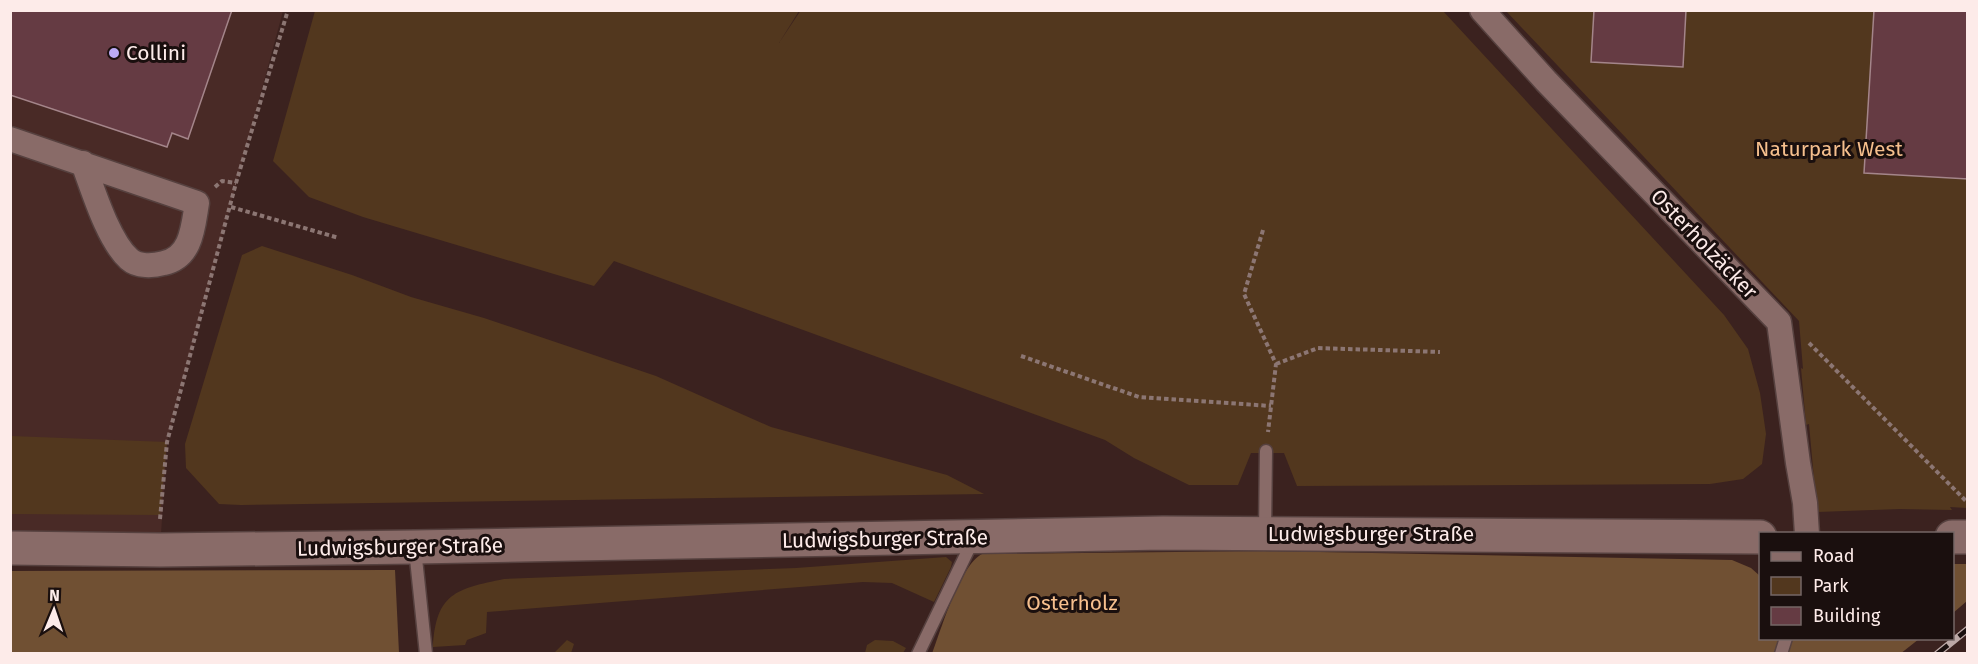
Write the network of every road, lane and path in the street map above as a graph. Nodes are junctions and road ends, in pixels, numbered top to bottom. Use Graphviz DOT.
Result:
graph roads {
  1 [pos="288,10"];
  2 [pos="1482,10"];
  3 [pos="10,139"];
  4 [pos="83,164"];
  5 [pos="231,207"];
  6 [pos="1263,230"];
  7 [pos="339,238"];
  8 [pos="1779,322"];
  9 [pos="1440,352"];
  10 [pos="1021,356"];
  11 [pos="1276,364"];
  12 [pos="1271,406"];
  13 [pos="1266,451"];
  14 [pos="1968,503"];
  15 [pos="1807,532"];
  16 [pos="1265,534"];
  17 [pos="974,537"];
  18 [pos="1759,537"];
  19 [pos="10,548"];
  20 [pos="415,548"];
  21 [pos="160,550"];
  22 [pos="426,654"];
  23 [pos="918,654"];
  1 -- 5 [label="path"];
  2 -- 8 [label="street, Osterholzäcker"];
  3 -- 4 [label="street"];
  4 -- 4 [label="street"];
  5 -- 7 [label="path"];
  5 -- 21 [label="path"];
  6 -- 11 [label="path"];
  8 -- 14 [label="path"];
  8 -- 15 [label="street"];
  9 -- 11 [label="path"];
  10 -- 12 [label="path"];
  11 -- 12 [label="path"];
  12 -- 13 [label="path"];
  13 -- 16 [label="lane"];
  16 -- 17 [label="street, Ludwigsburger Straße"];
  16 -- 18 [label="street, Ludwigsburger Straße"];
  17 -- 20 [label="street, Ludwigsburger Straße"];
  17 -- 23 [label="lane"];
  19 -- 21 [label="street, Ludwigsburger Straße"];
  20 -- 21 [label="street, Ludwigsburger Straße"];
  20 -- 22 [label="lane"];
}
